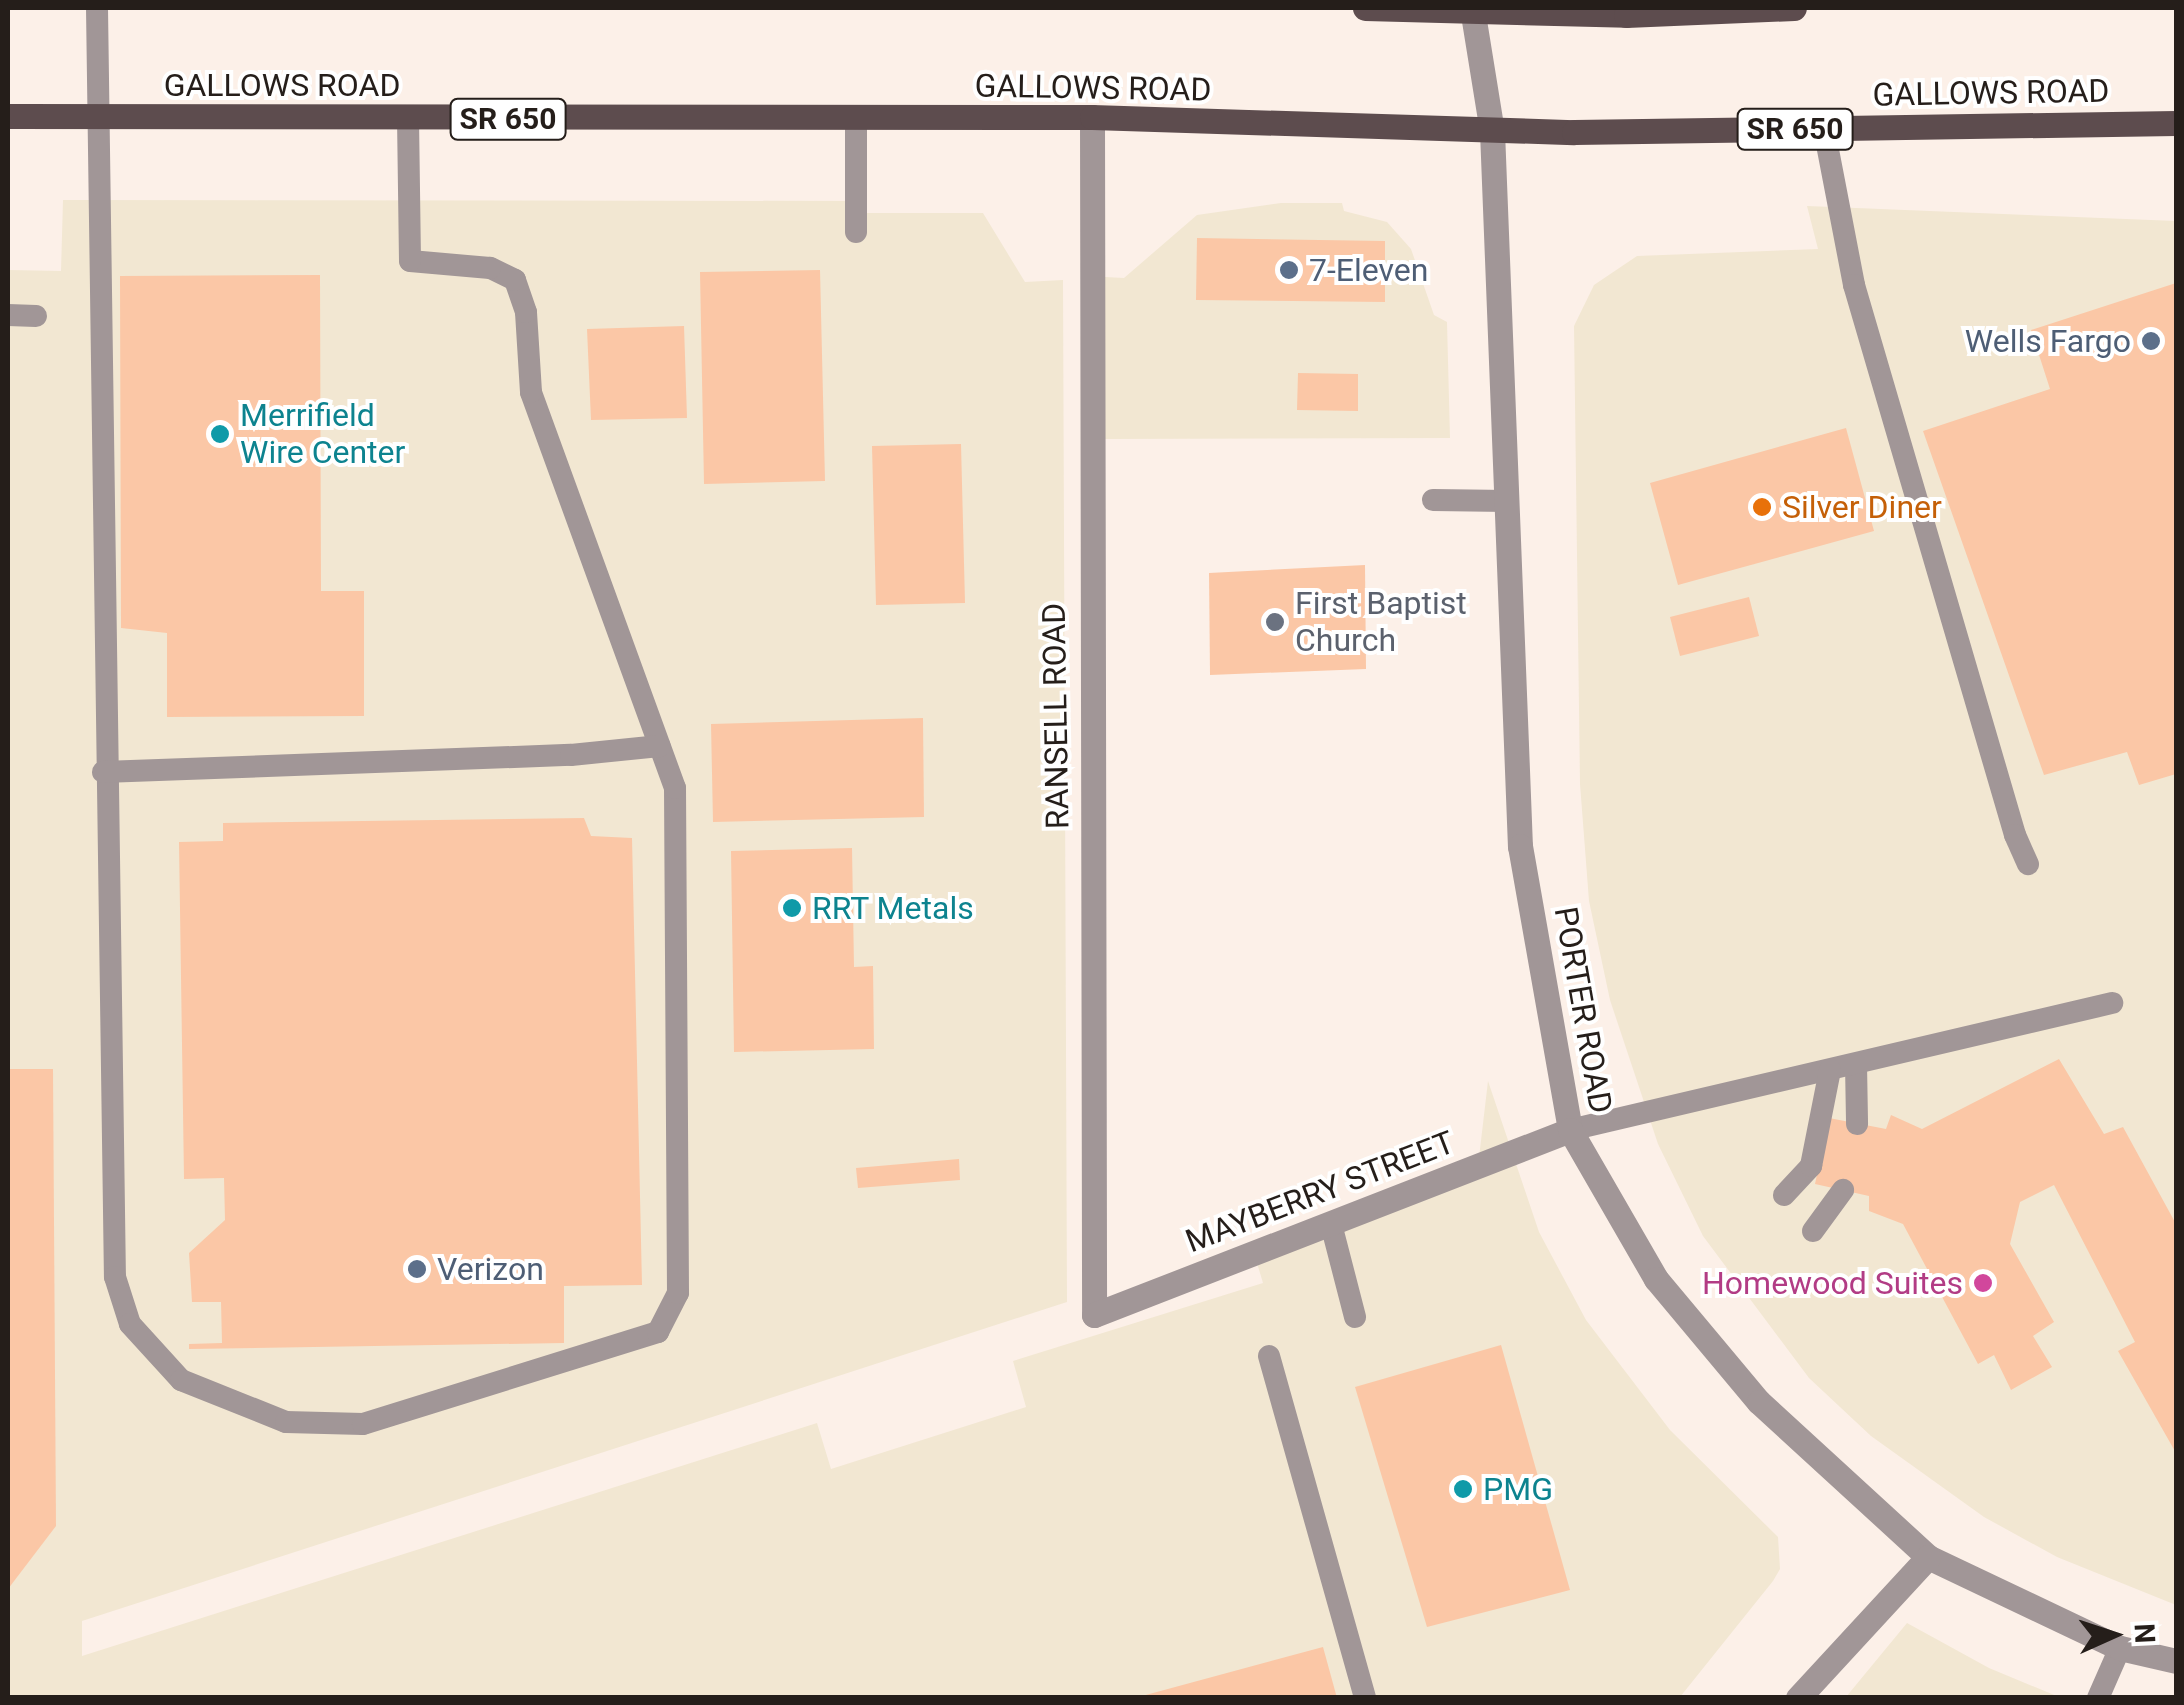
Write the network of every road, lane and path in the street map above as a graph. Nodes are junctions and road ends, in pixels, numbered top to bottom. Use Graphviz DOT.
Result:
graph roads {
  1 [pos="96,8"];
  2 [pos="1365,8"];
  3 [pos="1794,8"];
  4 [pos="1472,9"];
  5 [pos="8,116"];
  6 [pos="97,117"];
  7 [pos="1092,117"];
  8 [pos="408,119"];
  9 [pos="856,119"];
  10 [pos="2176,123"];
  11 [pos="1824,129"];
  12 [pos="1492,131"];
  13 [pos="856,232"];
  14 [pos="8,315"];
  15 [pos="36,316"];
  16 [pos="1432,500"];
  17 [pos="1508,501"];
  18 [pos="660,746"];
  19 [pos="103,772"];
  20 [pos="2028,864"];
  21 [pos="2112,1003"];
  22 [pos="1856,1064"];
  23 [pos="1830,1070"];
  24 [pos="1858,1124"];
  25 [pos="1570,1130"];
  26 [pos="1842,1190"];
  27 [pos="1784,1195"];
  28 [pos="1330,1224"];
  29 [pos="1813,1231"];
  30 [pos="1094,1314"];
  31 [pos="1355,1318"];
  32 [pos="1268,1356"];
  33 [pos="1928,1557"];
  34 [pos="2120,1648"];
  35 [pos="2176,1661"];
  36 [pos="1365,1698"];
  37 [pos="1798,1698"];
  38 [pos="2098,1698"];
  1 -- 6 [label="lane"];
  2 -- 4 [label="main road"];
  3 -- 4 [label="main road"];
  4 -- 12 [label="street, PORTER ROAD"];
  5 -- 6 [label="main road, GALLOWS ROAD / SR 650"];
  6 -- 8 [label="main road, GALLOWS ROAD / SR 650"];
  6 -- 19 [label="lane"];
  7 -- 9 [label="main road, GALLOWS ROAD / SR 650"];
  7 -- 12 [label="main road, GALLOWS ROAD / SR 650"];
  7 -- 30 [label="street, RANSELL ROAD"];
  8 -- 9 [label="main road, GALLOWS ROAD / SR 650"];
  8 -- 18 [label="lane"];
  9 -- 13 [label="lane"];
  10 -- 11 [label="main road, GALLOWS ROAD / SR 650"];
  11 -- 12 [label="main road, GALLOWS ROAD / SR 650"];
  11 -- 20 [label="lane"];
  12 -- 17 [label="street, PORTER ROAD"];
  14 -- 15 [label="lane"];
  16 -- 17 [label="lane"];
  17 -- 25 [label="street, PORTER ROAD"];
  18 -- 19 [label="lane"];
  18 -- 19 [label="lane"];
  21 -- 22 [label="lane"];
  22 -- 23 [label="lane"];
  22 -- 24 [label="lane"];
  23 -- 25 [label="lane"];
  23 -- 27 [label="lane"];
  25 -- 28 [label="street, MAYBERRY STREET"];
  25 -- 33 [label="street, PORTER ROAD"];
  26 -- 29 [label="lane"];
  28 -- 30 [label="street, MAYBERRY STREET"];
  28 -- 31 [label="lane"];
  32 -- 36 [label="lane"];
  33 -- 34 [label="street, PORTER ROAD"];
  33 -- 37 [label="street"];
  34 -- 35 [label="street, PORTER ROAD"];
  34 -- 38 [label="lane"];
}
